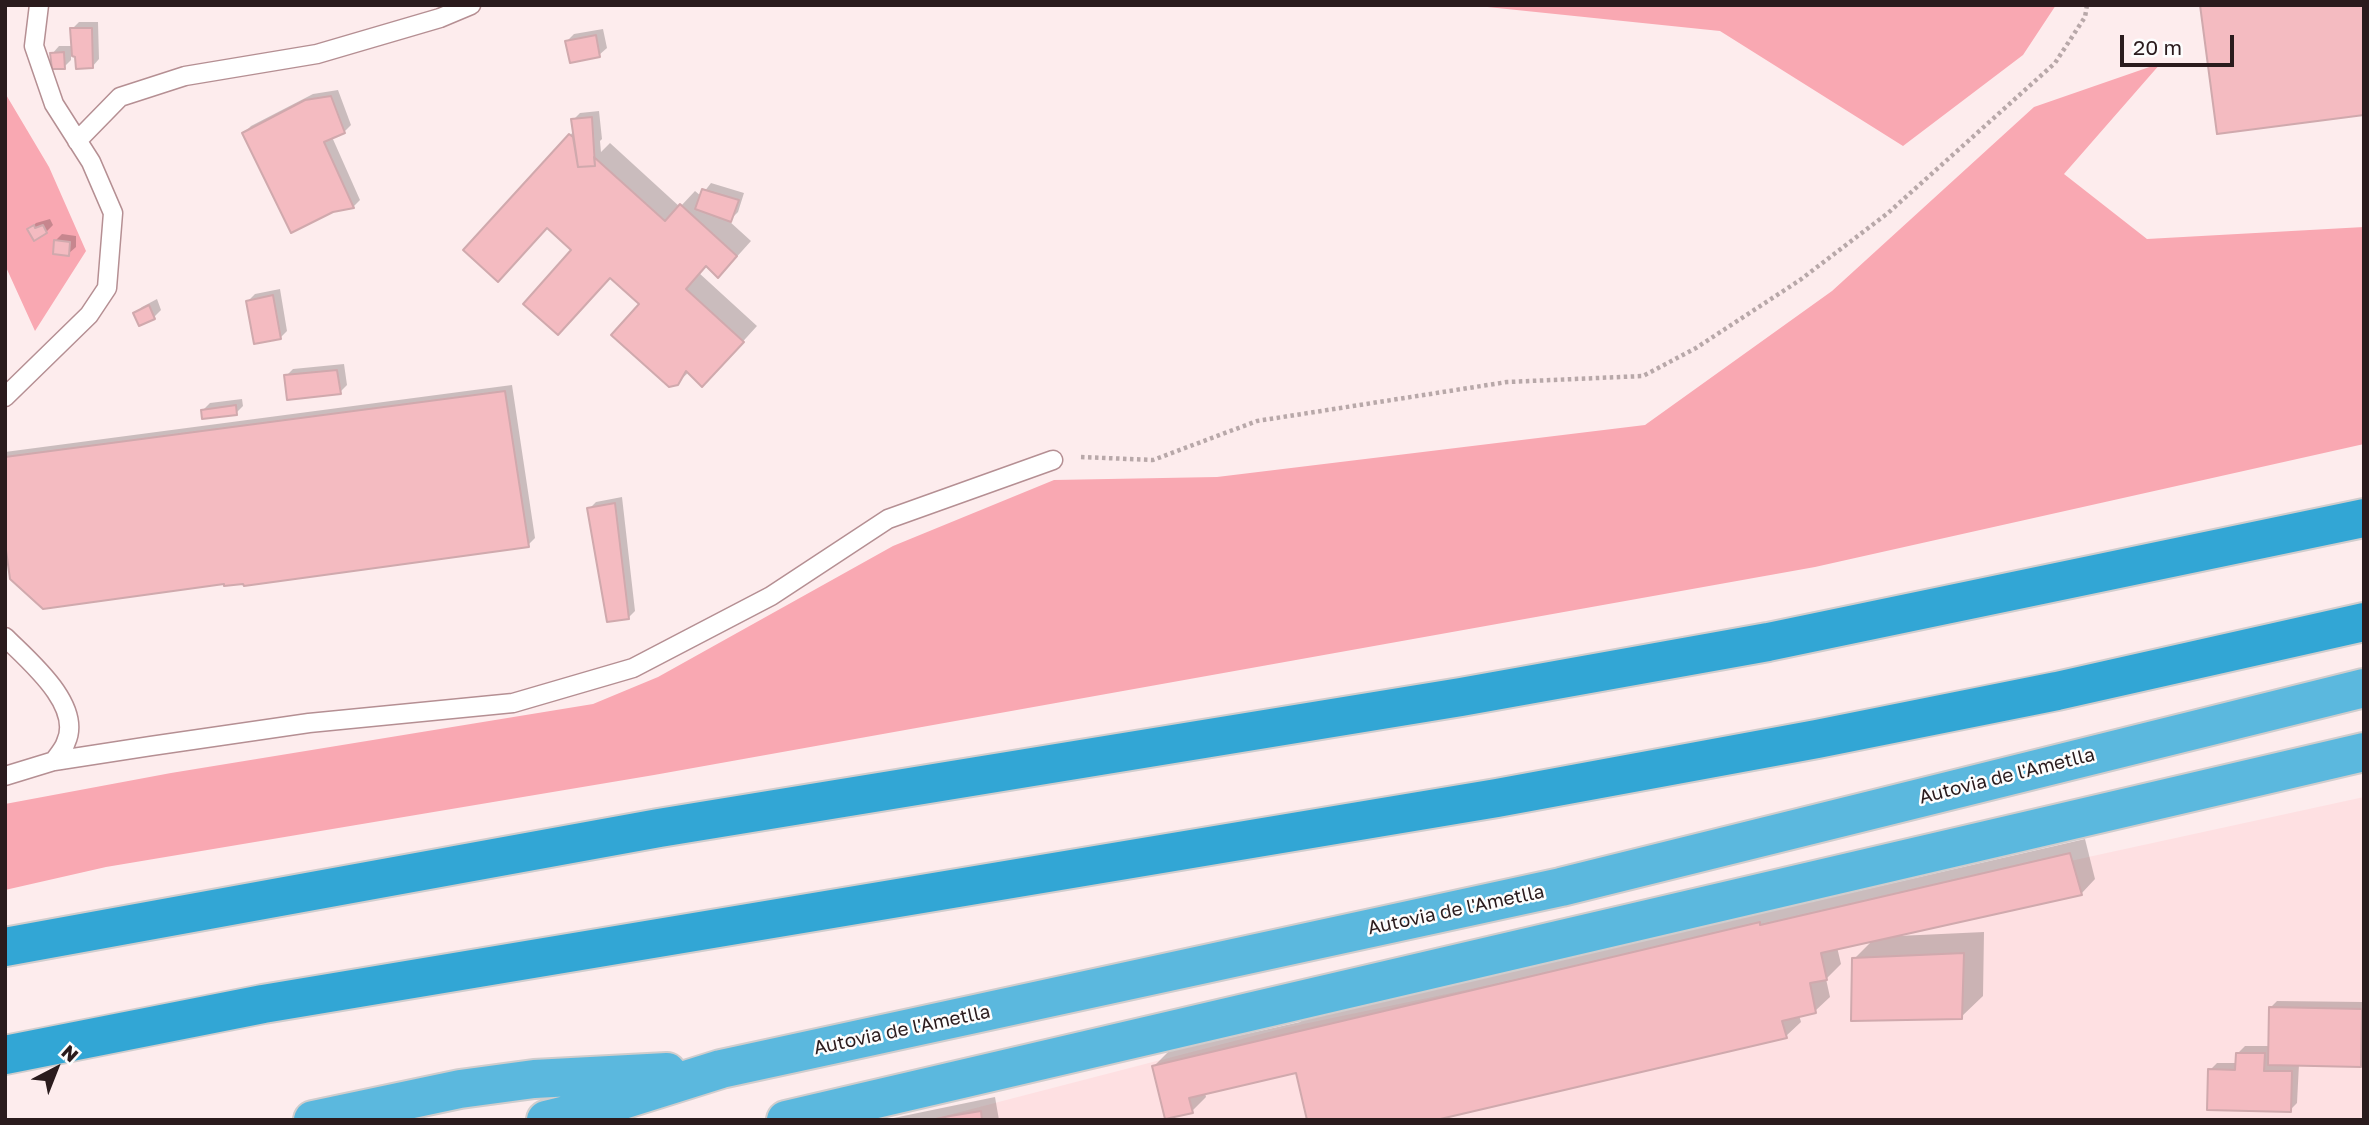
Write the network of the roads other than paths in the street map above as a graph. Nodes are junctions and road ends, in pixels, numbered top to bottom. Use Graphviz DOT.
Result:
graph roads {
  1 [pos="38,5"];
  2 [pos="471,5"];
  3 [pos="77,141"];
  4 [pos="5,397"];
  5 [pos="1053,460"];
  6 [pos="2364,518"];
  7 [pos="2364,622"];
  8 [pos="5,637"];
  9 [pos="2364,688"];
  10 [pos="2364,752"];
  11 [pos="54,761"];
  12 [pos="5,776"];
  13 [pos="5,947"];
  14 [pos="5,1055"];
  15 [pos="722,1069"];
  16 [pos="313,1120"];
  17 [pos="546,1120"];
  18 [pos="786,1120"];
  1 -- 3 [label="lane"];
  2 -- 3 [label="lane"];
  3 -- 4 [label="lane"];
  5 -- 11 [label="lane"];
  6 -- 13 [label="highway"];
  7 -- 14 [label="highway"];
  8 -- 11 [label="lane"];
  9 -- 15 [label="highway, Autovia de l'Ametlla"];
  10 -- 18 [label="highway"];
  11 -- 12 [label="lane"];
  15 -- 16 [label="highway"];
  15 -- 17 [label="highway, Autovia de l'Ametlla"];
}
